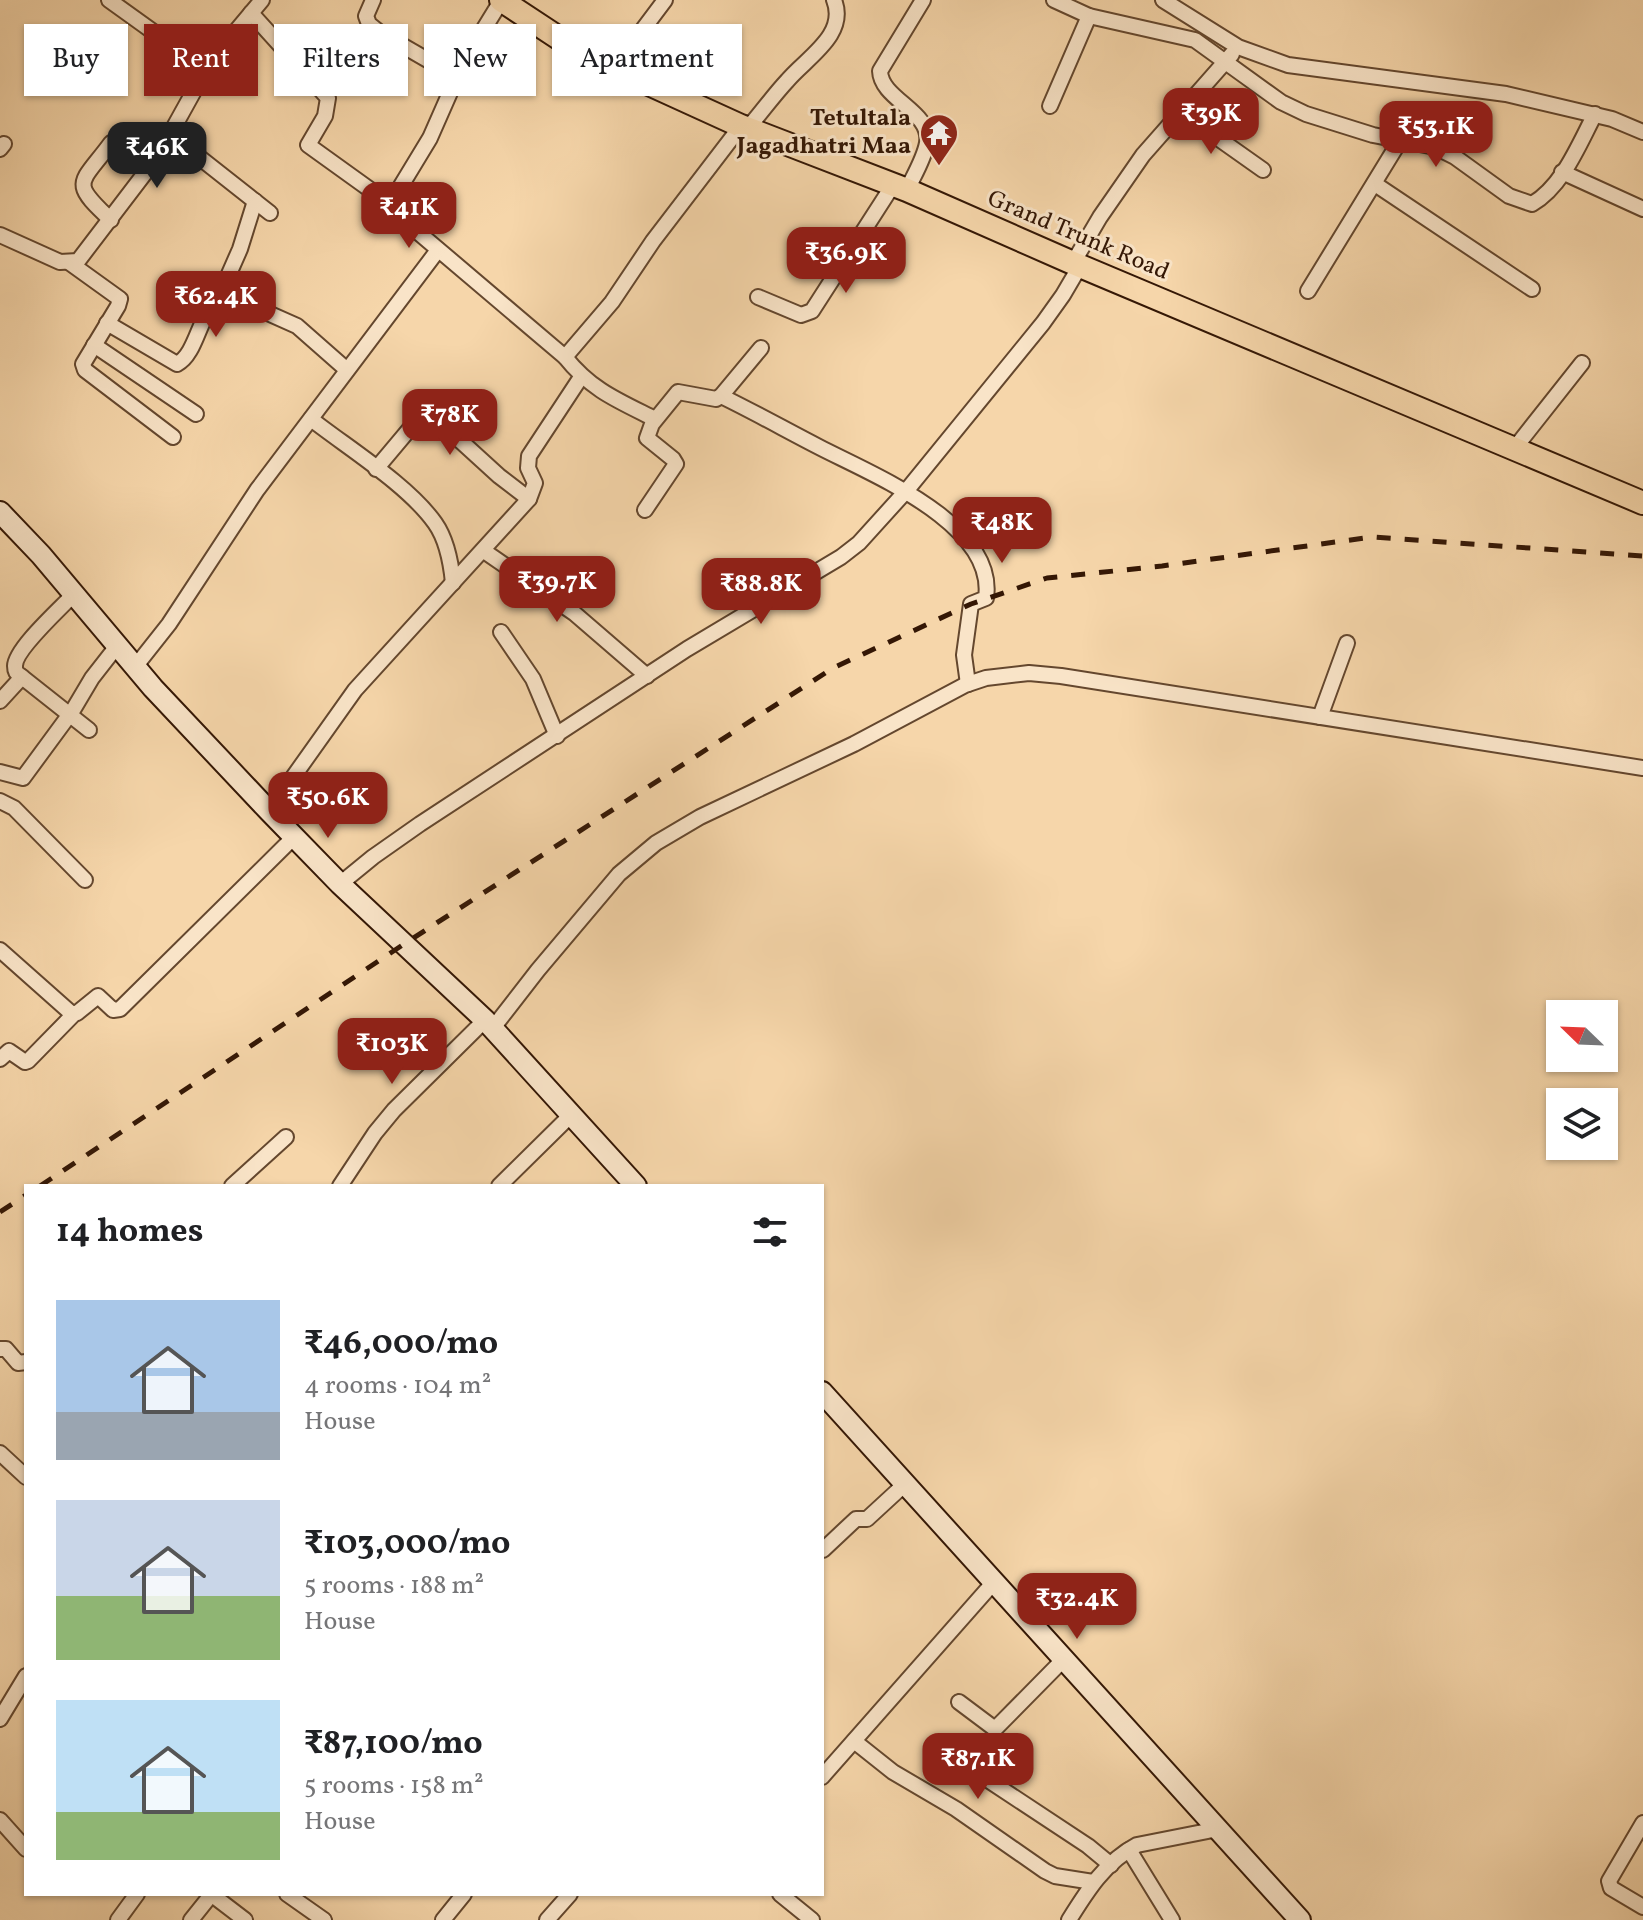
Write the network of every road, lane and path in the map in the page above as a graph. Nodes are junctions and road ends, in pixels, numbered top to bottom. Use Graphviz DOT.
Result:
graph roads {
  1 [pos="109,0"];
  2 [pos="262,0"];
  3 [pos="373,0"];
  4 [pos="501,0"];
  5 [pos="665,0"];
  6 [pos="834,0"];
  7 [pos="923,0"];
  8 [pos="1054,0"];
  9 [pos="1163,0"];
  10 [pos="251,13"];
  11 [pos="1089,16"];
  12 [pos="242,24"];
  13 [pos="487,24"];
  14 [pos="647,24"];
  15 [pos="144,25"];
  16 [pos="552,34"];
  17 [pos="1238,47"];
  18 [pos="424,58"];
  19 [pos="1226,61"];
  20 [pos="191,96"];
  21 [pos="449,96"];
  22 [pos="675,96"];
  23 [pos="1050,106"];
  24 [pos="1181,112"];
  25 [pos="1595,114"];
  26 [pos="744,128"];
  27 [pos="1643,132"];
  28 [pos="171,135"];
  29 [pos="1401,139"];
  30 [pos="111,143"];
  31 [pos="1263,170"];
  32 [pos="1562,172"];
  33 [pos="1375,184"];
  34 [pos="900,187"];
  35 [pos="255,201"];
  36 [pos="390,204"];
  37 [pos="1643,209"];
  38 [pos="270,213"];
  39 [pos="111,220"];
  40 [pos="0,235"];
  41 [pos="438,250"];
  42 [pos="70,263"];
  43 [pos="1076,265"];
  44 [pos="1532,289"];
  45 [pos="1308,291"];
  46 [pos="758,297"];
  47 [pos="218,299"];
  48 [pos="107,323"];
  49 [pos="94,345"];
  50 [pos="761,348"];
  51 [pos="565,357"];
  52 [pos="1582,363"];
  53 [pos="347,370"];
  54 [pos="581,377"];
  55 [pos="721,396"];
  56 [pos="196,414"];
  57 [pos="311,419"];
  58 [pos="655,419"];
  59 [pos="173,437"];
  60 [pos="1514,449"];
  61 [pos="376,469"];
  62 [pos="907,490"];
  63 [pos="529,499"];
  64 [pos="1643,503"];
  65 [pos="645,510"];
  66 [pos="0,512"];
  67 [pos="484,551"];
  68 [pos="453,583"];
  69 [pos="74,594"];
  70 [pos="501,632"];
  71 [pos="1347,643"];
  72 [pos="117,646"];
  73 [pos="135,667"];
  74 [pos="647,676"];
  75 [pos="22,677"];
  76 [pos="968,684"];
  77 [pos="0,701"];
  78 [pos="70,715"];
  79 [pos="1320,717"];
  80 [pos="89,730"];
  81 [pos="557,736"];
  82 [pos="1643,768"];
  83 [pos="0,772"];
  84 [pos="0,801"];
  85 [pos="269,811"];
  86 [pos="294,837"];
  87 [pos="85,880"];
  88 [pos="340,884"];
  89 [pos="0,950"];
  90 [pos="74,1014"];
  91 [pos="489,1024"];
  92 [pos="0,1059"];
  93 [pos="571,1115"];
  94 [pos="286,1137"];
  95 [pos="234,1184"];
  96 [pos="341,1184"];
  97 [pos="501,1184"];
  98 [pos="634,1184"];
  99 [pos="0,1349"];
  100 [pos="24,1362"];
  101 [pos="824,1394"];
  102 [pos="3,1461"];
  103 [pos="24,1476"];
  104 [pos="905,1484"];
  105 [pos="824,1549"];
  106 [pos="994,1582"];
  107 [pos="1064,1659"];
  108 [pos="24,1683"];
  109 [pos="959,1702"];
  110 [pos="0,1719"];
  111 [pos="854,1741"];
  112 [pos="824,1775"];
  113 [pos="985,1778"];
  114 [pos="0,1820"];
  115 [pos="1643,1823"];
  116 [pos="1218,1829"];
  117 [pos="24,1847"];
  118 [pos="1129,1850"];
  119 [pos="1111,1865"];
  120 [pos="1093,1882"];
  121 [pos="136,1896"];
  122 [pos="209,1896"];
  123 [pos="214,1896"];
  124 [pos="290,1896"];
  125 [pos="462,1896"];
  126 [pos="568,1896"];
  127 [pos="782,1896"];
  128 [pos="1643,1907"];
  129 [pos="118,1920"];
  130 [pos="191,1920"];
  131 [pos="245,1920"];
  132 [pos="324,1920"];
  133 [pos="443,1920"];
  134 [pos="547,1920"];
  135 [pos="812,1920"];
  136 [pos="1069,1920"];
  137 [pos="1172,1920"];
  138 [pos="1300,1920"];
  1 -- 15 [label="street"];
  2 -- 10 [label="street"];
  3 -- 18 [label="street"];
  4 -- 13 [label="street"];
  4 -- 16 [label="main road, Grand Trunk Road"];
  5 -- 14 [label="street"];
  6 -- 26 [label="street"];
  7 -- 34 [label="street"];
  8 -- 11 [label="street"];
  9 -- 17 [label="street"];
  10 -- 12 [label="street"];
  10 -- 36 [label="street"];
  11 -- 19 [label="street"];
  11 -- 23 [label="street"];
  17 -- 19 [label="street"];
  17 -- 25 [label="street"];
  19 -- 24 [label="street"];
  19 -- 29 [label="street"];
  20 -- 28 [label="street"];
  21 -- 36 [label="street"];
  22 -- 26 [label="main road, Grand Trunk Road"];
  24 -- 31 [label="street"];
  24 -- 43 [label="street"];
  25 -- 27 [label="street"];
  25 -- 32 [label="street"];
  26 -- 34 [label="main road, Grand Trunk Road"];
  26 -- 51 [label="street"];
  28 -- 35 [label="street"];
  28 -- 39 [label="street"];
  29 -- 32 [label="street"];
  29 -- 33 [label="street"];
  30 -- 39 [label="street"];
  32 -- 37 [label="street"];
  33 -- 44 [label="street"];
  33 -- 45 [label="street"];
  34 -- 43 [label="main road, Grand Trunk Road"];
  34 -- 46 [label="street"];
  35 -- 38 [label="street"];
  35 -- 47 [label="street"];
  36 -- 41 [label="street"];
  39 -- 42 [label="street"];
  40 -- 42 [label="street"];
  41 -- 51 [label="street"];
  41 -- 53 [label="street"];
  42 -- 48 [label="street"];
  43 -- 60 [label="main road, Grand Trunk Road"];
  43 -- 62 [label="street"];
  47 -- 48 [label="street"];
  47 -- 53 [label="street"];
  48 -- 49 [label="street"];
  49 -- 56 [label="street"];
  49 -- 59 [label="street"];
  50 -- 55 [label="street"];
  51 -- 54 [label="street"];
  52 -- 60 [label="street"];
  53 -- 57 [label="street"];
  54 -- 58 [label="street"];
  54 -- 63 [label="street"];
  55 -- 58 [label="street"];
  55 -- 62 [label="street"];
  57 -- 61 [label="street"];
  57 -- 73 [label="street"];
  58 -- 65 [label="street"];
  60 -- 64 [label="main road, Grand Trunk Road"];
  61 -- 63 [label="street"];
  61 -- 68 [label="street"];
  62 -- 74 [label="street"];
  62 -- 76 [label="street"];
  63 -- 67 [label="street"];
  66 -- 69 [label="street"];
  67 -- 68 [label="street"];
  67 -- 74 [label="street"];
  68 -- 85 [label="street"];
  69 -- 72 [label="street"];
  69 -- 75 [label="street"];
  70 -- 81 [label="street"];
  71 -- 79 [label="street"];
  72 -- 73 [label="street"];
  72 -- 78 [label="street"];
  73 -- 85 [label="street"];
  74 -- 81 [label="street"];
  75 -- 77 [label="street"];
  75 -- 78 [label="street"];
  76 -- 79 [label="street"];
  76 -- 91 [label="street"];
  78 -- 80 [label="street"];
  78 -- 83 [label="street"];
  79 -- 82 [label="street"];
  81 -- 88 [label="street"];
  84 -- 87 [label="street"];
  85 -- 86 [label="street"];
  86 -- 88 [label="street"];
  86 -- 90 [label="street"];
  88 -- 91 [label="street"];
  89 -- 90 [label="street"];
  90 -- 92 [label="street"];
  91 -- 93 [label="street"];
  91 -- 96 [label="street"];
  93 -- 97 [label="street"];
  93 -- 98 [label="street"];
  94 -- 95 [label="street"];
  99 -- 100 [label="street"];
  101 -- 104 [label="street"];
  102 -- 103 [label="street"];
  104 -- 105 [label="street"];
  104 -- 106 [label="street"];
  106 -- 107 [label="street"];
  106 -- 111 [label="street"];
  107 -- 109 [label="street"];
  107 -- 116 [label="street"];
  108 -- 110 [label="street"];
  111 -- 112 [label="street"];
  111 -- 120 [label="street"];
  113 -- 119 [label="street"];
  114 -- 117 [label="street"];
  115 -- 128 [label="street"];
  116 -- 118 [label="street"];
  116 -- 138 [label="street"];
  118 -- 119 [label="street"];
  118 -- 137 [label="street"];
  119 -- 120 [label="street"];
  120 -- 136 [label="street"];
  121 -- 129 [label="street"];
  122 -- 130 [label="street"];
  123 -- 131 [label="street"];
  124 -- 132 [label="street"];
  125 -- 133 [label="street"];
  126 -- 134 [label="street"];
  127 -- 135 [label="street"];
}
